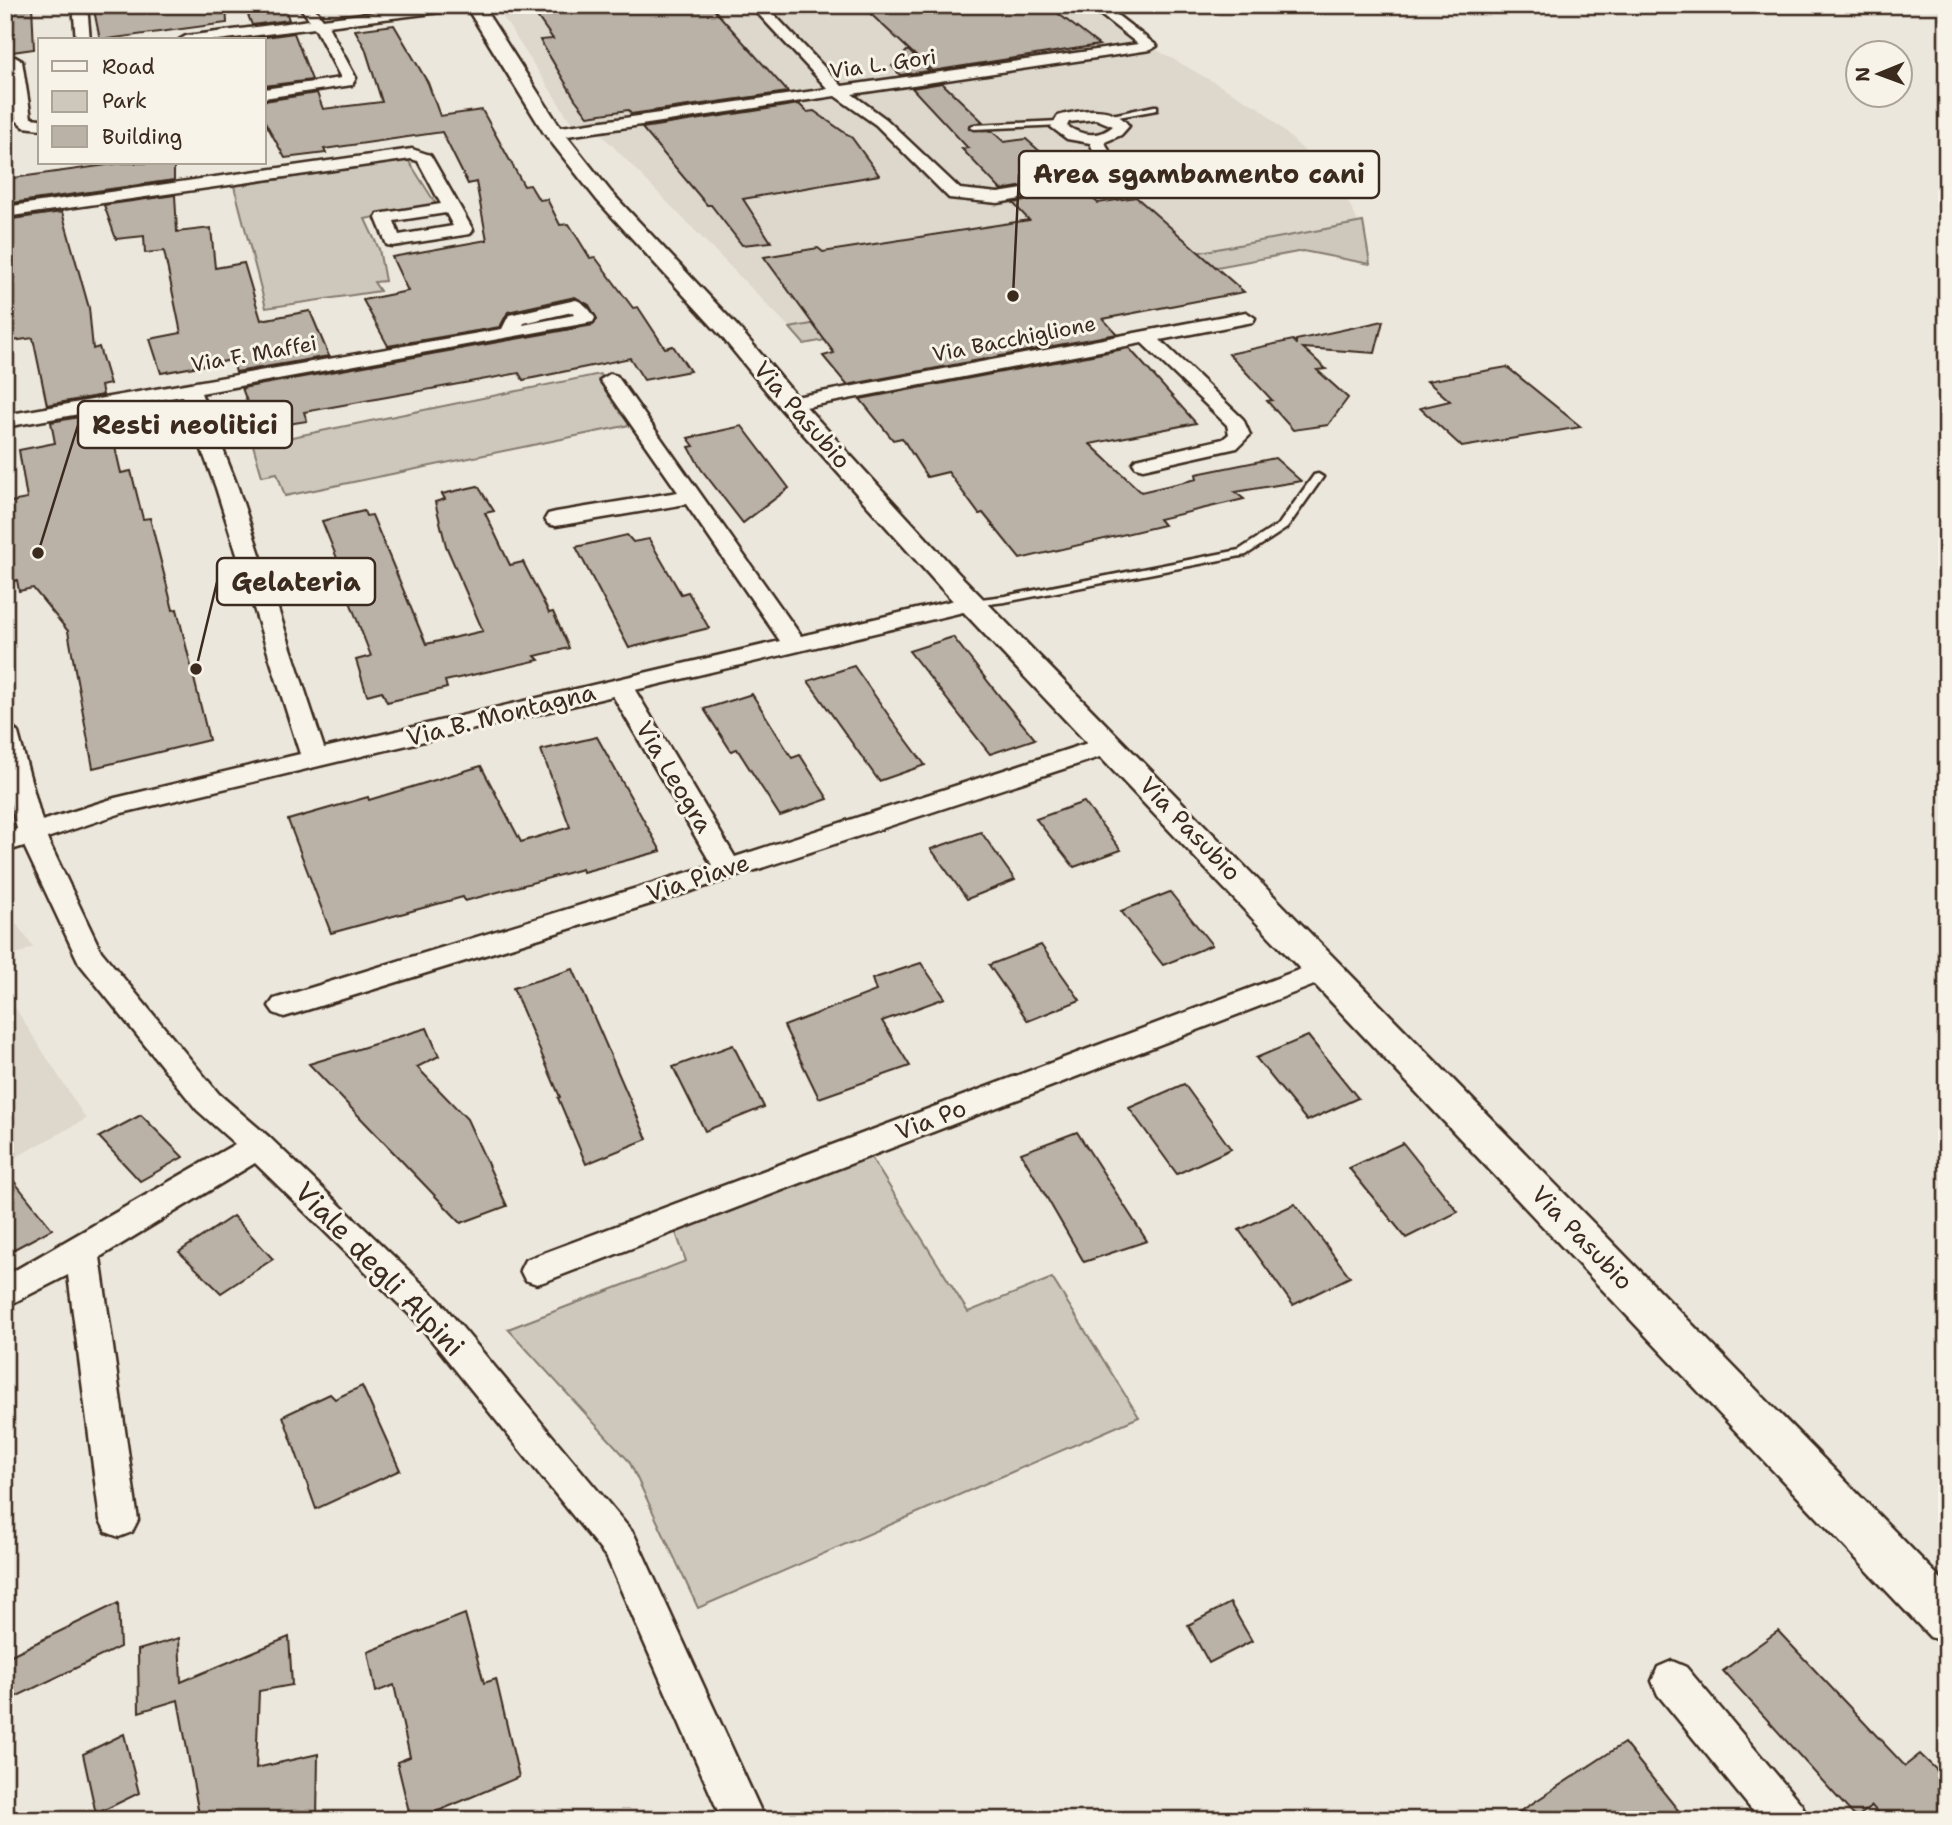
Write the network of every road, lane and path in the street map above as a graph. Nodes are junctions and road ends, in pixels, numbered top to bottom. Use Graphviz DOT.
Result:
graph roads {
  1 [pos="80,5"];
  2 [pos="305,5"];
  3 [pos="465,5"];
  4 [pos="473,5"];
  5 [pos="757,5"];
  6 [pos="1095,5"];
  7 [pos="795,19"];
  8 [pos="772,22"];
  9 [pos="320,24"];
  10 [pos="83,38"];
  11 [pos="203,38"];
  12 [pos="16,61"];
  13 [pos="849,74"];
  14 [pos="863,89"];
  15 [pos="839,92"];
  16 [pos="266,94"];
  17 [pos="1154,108"];
  18 [pos="1107,117"];
  19 [pos="881,122"];
  20 [pos="1059,123"];
  21 [pos="38,124"];
  22 [pos="974,127"];
  23 [pos="554,133"];
  24 [pos="1096,138"];
  25 [pos="451,207"];
  26 [pos="5,212"];
  27 [pos="1246,318"];
  28 [pos="510,333"];
  29 [pos="1146,337"];
  30 [pos="610,380"];
  31 [pos="189,388"];
  32 [pos="790,404"];
  33 [pos="5,421"];
  34 [pos="1143,463"];
  35 [pos="1318,477"];
  36 [pos="689,497"];
  37 [pos="556,519"];
  38 [pos="972,603"];
  39 [pos="794,644"];
  40 [pos="620,686"];
  41 [pos="5,733"];
  42 [pos="1109,745"];
  43 [pos="315,760"];
  44 [pos="19,839"];
  45 [pos="728,869"];
  46 [pos="1325,970"];
  47 [pos="285,1006"];
  48 [pos="258,1146"];
  49 [pos="82,1251"];
  50 [pos="537,1270"];
  51 [pos="5,1293"];
  52 [pos="119,1520"];
  53 [pos="1947,1620"];
  54 [pos="1672,1681"];
  55 [pos="744,1820"];
  56 [pos="1787,1820"];
  1 -- 10 [label="street"];
  2 -- 9 [label="street"];
  3 -- 9 [label="street"];
  4 -- 23 [label="street, Via Pasubio"];
  5 -- 8 [label="street"];
  6 -- 14 [label="street, Via L. Gori"];
  7 -- 8 [label="street"];
  8 -- 15 [label="street"];
  9 -- 11 [label="street"];
  9 -- 16 [label="street"];
  12 -- 21 [label="street"];
  13 -- 14 [label="street"];
  14 -- 15 [label="street, Via L. Gori"];
  14 -- 19 [label="street"];
  15 -- 19 [label="street"];
  15 -- 23 [label="street, Via L. Gori"];
  17 -- 18 [label="lane"];
  18 -- 20 [label="street"];
  18 -- 24 [label="street"];
  19 -- 24 [label="street"];
  20 -- 22 [label="lane"];
  20 -- 24 [label="street"];
  23 -- 32 [label="street, Via Pasubio"];
  25 -- 26 [label="street"];
  27 -- 29 [label="street, Via Bacchiglione"];
  28 -- 31 [label="street, Via F. Maffei"];
  29 -- 32 [label="street, Via Bacchiglione"];
  29 -- 34 [label="street"];
  30 -- 36 [label="street"];
  31 -- 33 [label="street, Via F. Maffei"];
  31 -- 43 [label="street"];
  32 -- 38 [label="street, Via Pasubio"];
  35 -- 38 [label="lane"];
  36 -- 37 [label="street"];
  36 -- 39 [label="street"];
  38 -- 39 [label="street, Via B. Montagna"];
  38 -- 42 [label="street, Via Pasubio"];
  39 -- 40 [label="street, Via B. Montagna"];
  40 -- 43 [label="street, Via B. Montagna"];
  40 -- 45 [label="street, Via Leogra"];
  41 -- 44 [label="street, Viale degli Alpini"];
  42 -- 45 [label="street, Via Piave"];
  42 -- 46 [label="street, Via Pasubio"];
  43 -- 44 [label="street, Via B. Montagna"];
  44 -- 48 [label="street, Viale degli Alpini"];
  45 -- 47 [label="street, Via Piave"];
  46 -- 50 [label="street, Via Po"];
  46 -- 53 [label="street, Via Pasubio"];
  48 -- 49 [label="street"];
  48 -- 55 [label="street, Viale degli Alpini"];
  49 -- 51 [label="street"];
  49 -- 52 [label="street"];
  54 -- 56 [label="street"];
}
